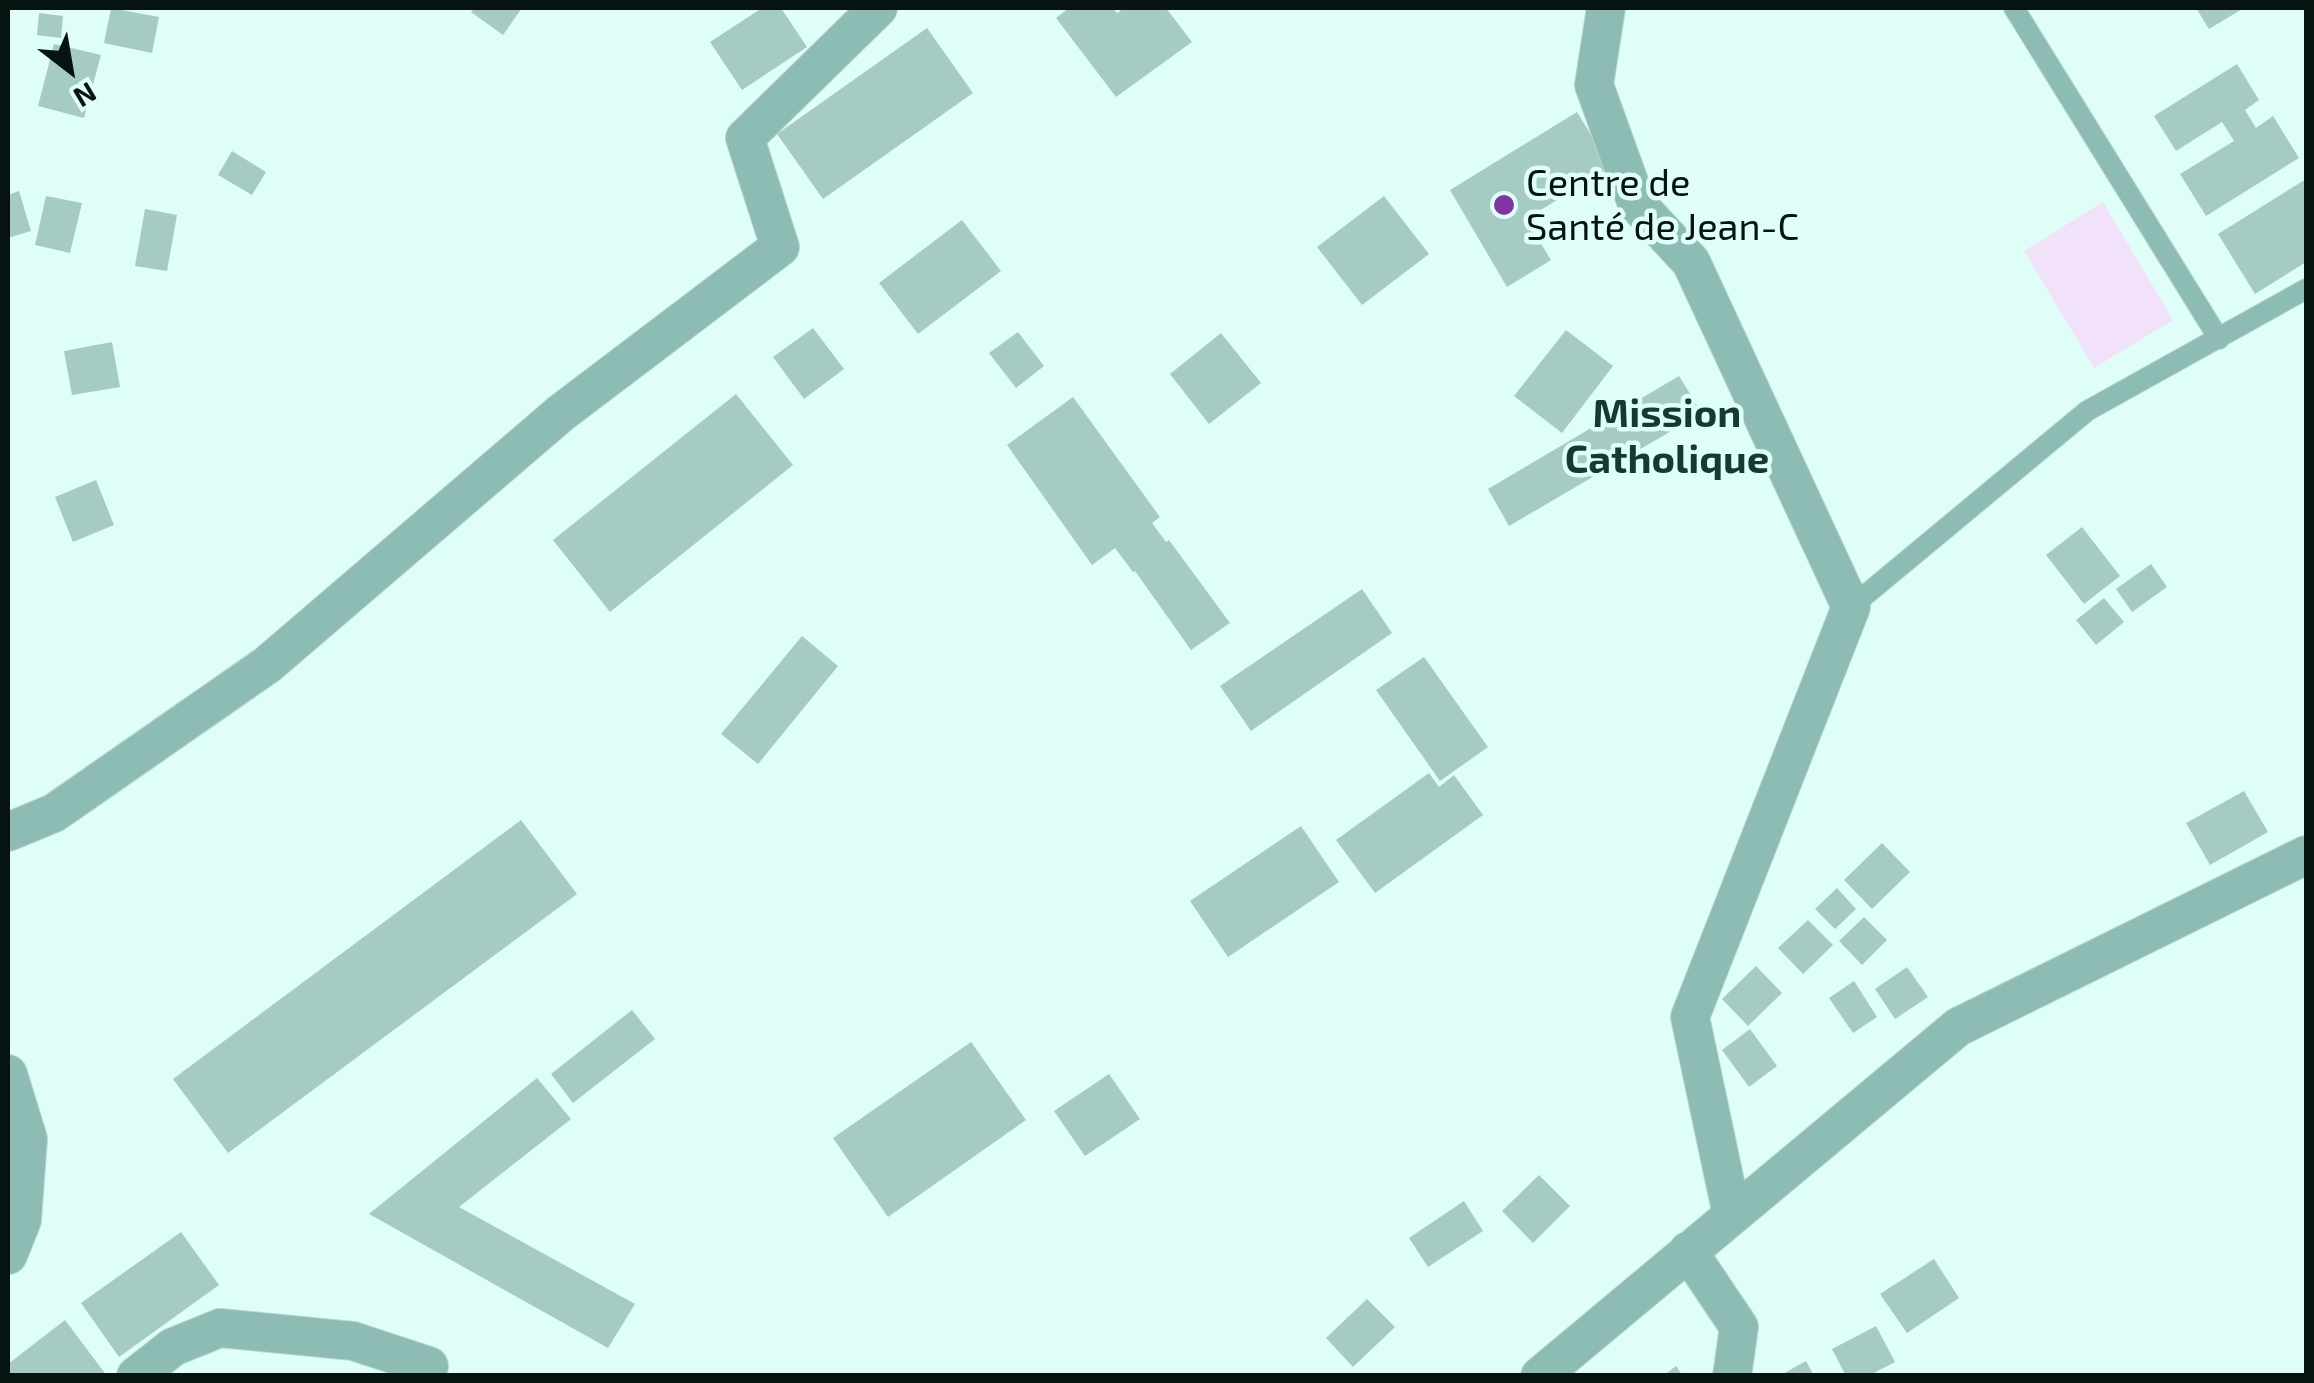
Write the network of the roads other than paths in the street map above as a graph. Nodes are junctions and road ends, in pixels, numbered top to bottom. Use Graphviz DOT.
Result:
graph roads {
  1 [pos="878,8"];
  2 [pos="1606,8"];
  3 [pos="2014,8"];
  4 [pos="2306,289"];
  5 [pos="2219,339"];
  6 [pos="1851,607"];
  7 [pos="8,832"];
  8 [pos="2306,855"];
  9 [pos="8,1074"];
  10 [pos="1732,1214"];
  11 [pos="1688,1251"];
  12 [pos="8,1255"];
  13 [pos="429,1366"];
  14 [pos="136,1376"];
  15 [pos="1540,1376"];
  16 [pos="1732,1376"];
  1 -- 7 [label="street"];
  2 -- 6 [label="street"];
  3 -- 5 [label="lane"];
  4 -- 5 [label="lane"];
  5 -- 6 [label="lane"];
  6 -- 10 [label="street"];
  8 -- 10 [label="street"];
  9 -- 12 [label="street"];
  10 -- 11 [label="street"];
  11 -- 15 [label="street"];
  11 -- 16 [label="street"];
  13 -- 14 [label="street"];
}
